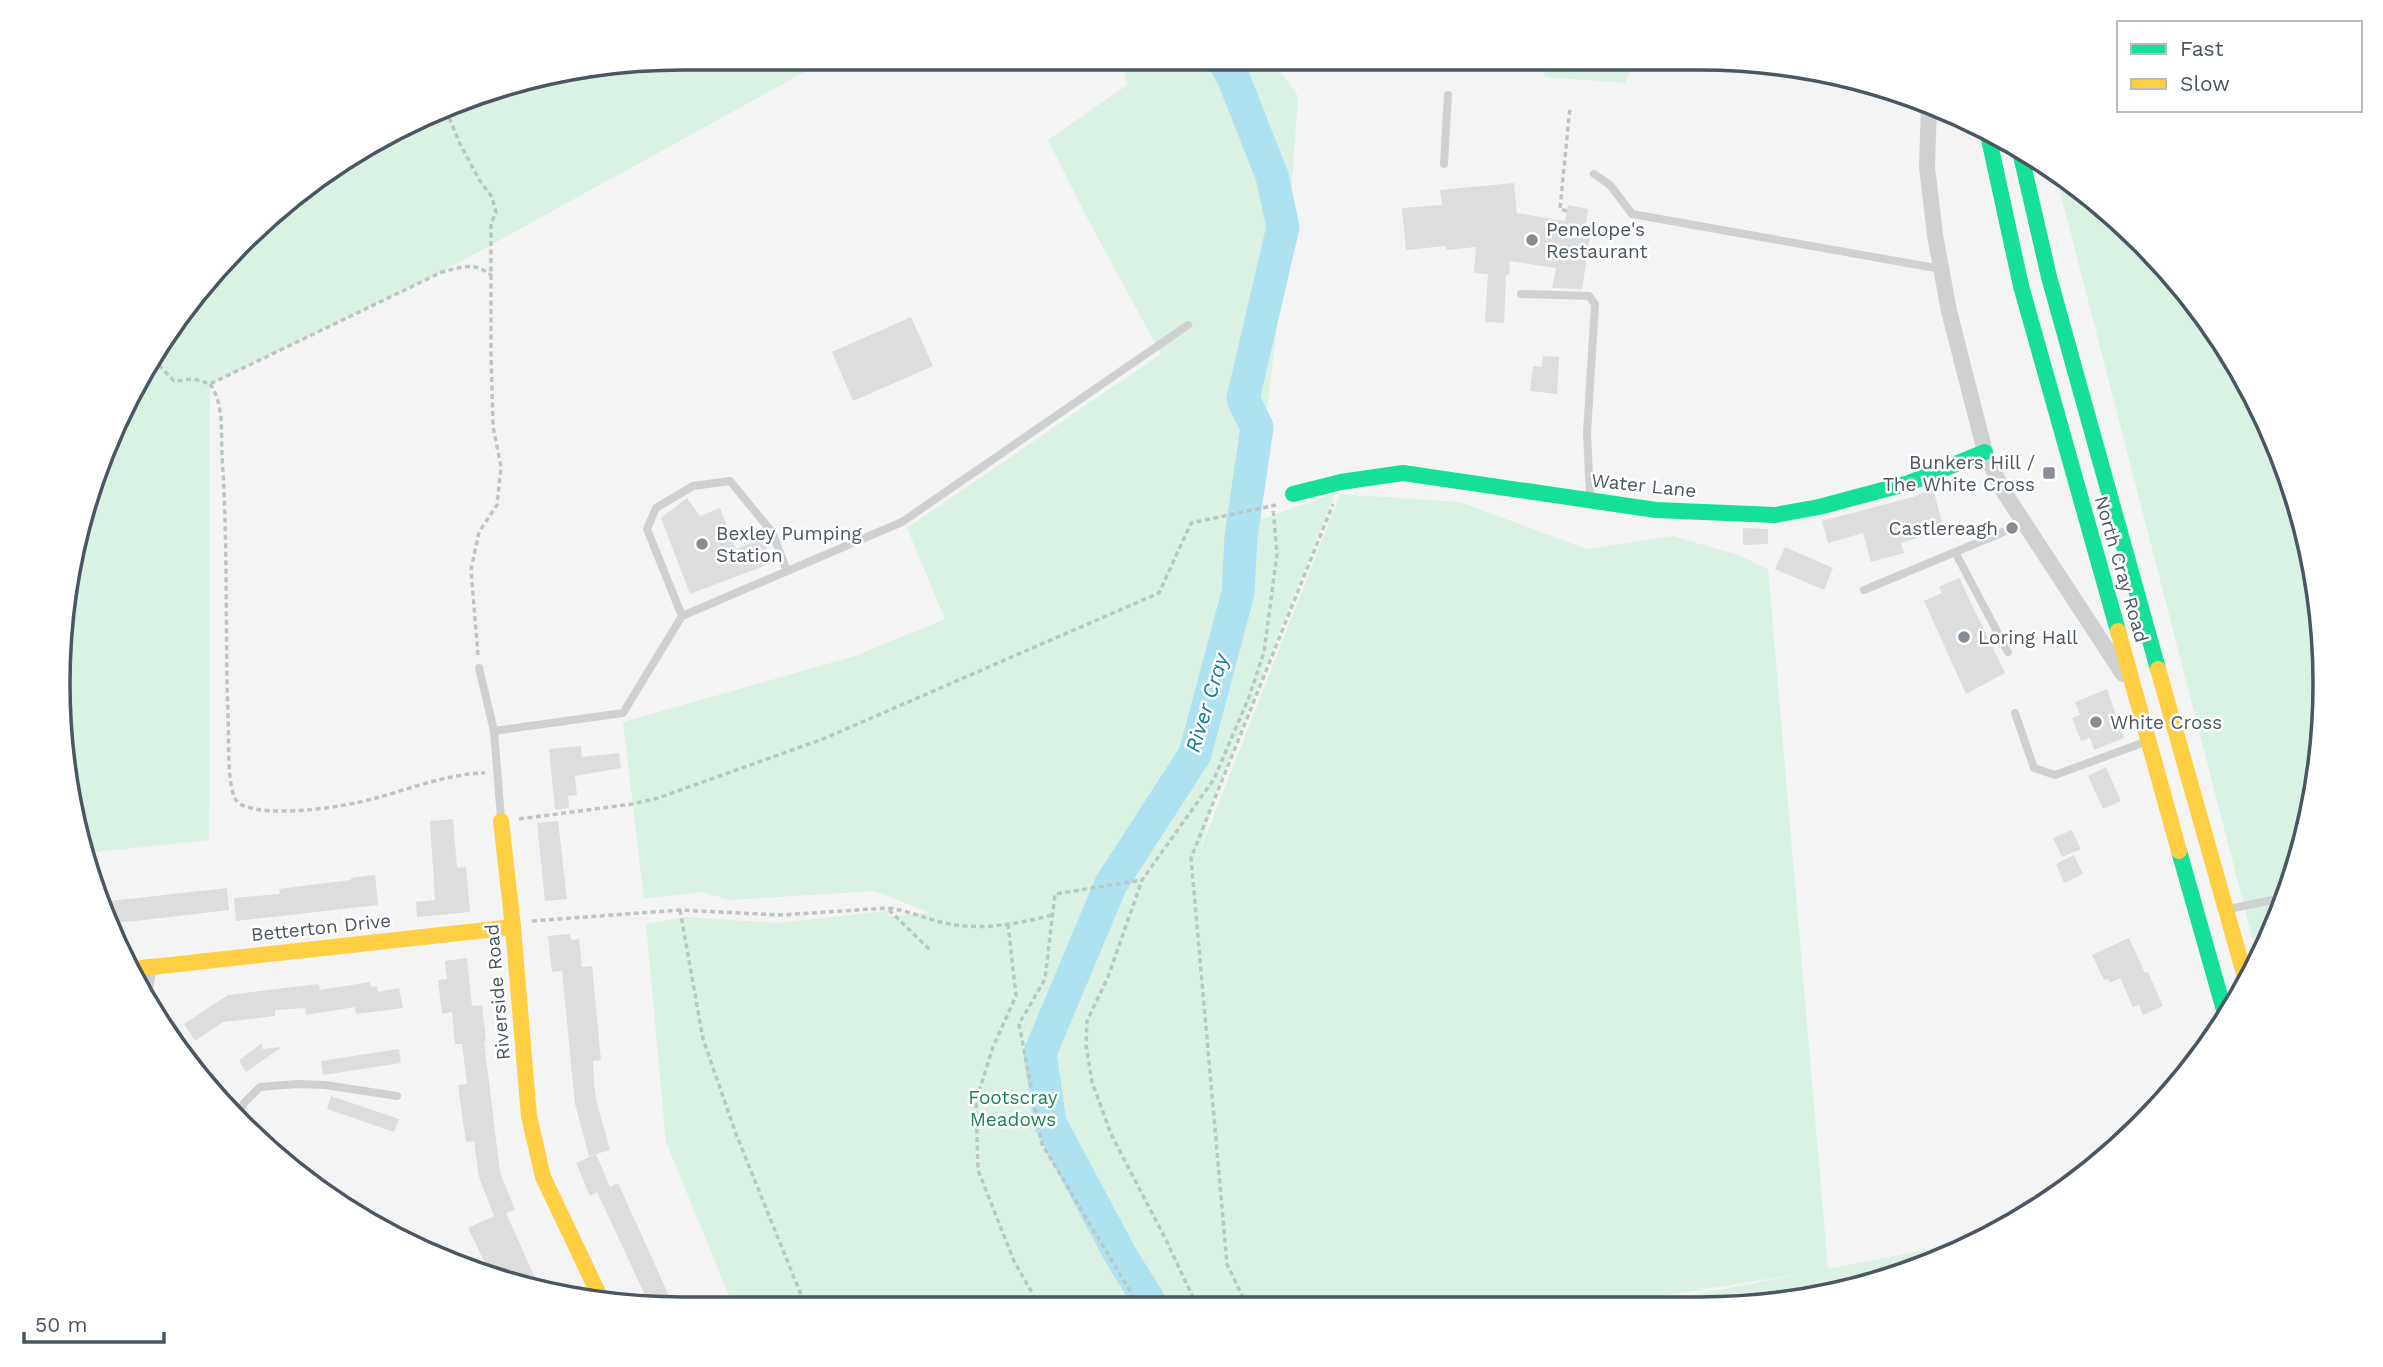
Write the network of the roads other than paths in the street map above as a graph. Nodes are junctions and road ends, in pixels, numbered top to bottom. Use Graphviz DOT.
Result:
graph roads {
  1 [pos="1448,96"];
  2 [pos="1929,115"];
  3 [pos="1990,143"];
  4 [pos="2023,162"];
  5 [pos="1444,164"];
  6 [pos="1594,174"];
  7 [pos="1941,269"];
  8 [pos="1521,294"];
  9 [pos="1188,325"];
  10 [pos="1985,452"];
  11 [pos="1293,494"];
  12 [pos="1591,500"];
  13 [pos="2025,523"];
  14 [pos="1955,552"];
  15 [pos="787,571"];
  16 [pos="1864,590"];
  17 [pos="682,616"];
  18 [pos="2008,652"];
  19 [pos="479,668"];
  20 [pos="2134,690"];
  21 [pos="2015,713"];
  22 [pos="494,731"];
  23 [pos="2148,741"];
  24 [pos="501,821"];
  25 [pos="2273,900"];
  26 [pos="2226,910"];
  27 [pos="513,925"];
  28 [pos="142,968"];
  29 [pos="2243,969"];
  30 [pos="2222,1004"];
  31 [pos="397,1096"];
  32 [pos="241,1108"];
  33 [pos="596,1291"];
  1 -- 5 [label="lane"];
  2 -- 7 [label="street"];
  3 -- 20 [label="main road, North Cray Road"];
  4 -- 26 [label="main road, North Cray Road"];
  6 -- 7 [label="lane"];
  7 -- 10 [label="street"];
  8 -- 12 [label="lane"];
  9 -- 15 [label="lane"];
  10 -- 12 [label="main road, Water Lane"];
  10 -- 13 [label="street"];
  11 -- 12 [label="main road, Water Lane"];
  13 -- 14 [label="lane"];
  13 -- 20 [label="street"];
  14 -- 16 [label="lane"];
  14 -- 18 [label="lane"];
  15 -- 17 [label="lane"];
  15 -- 17 [label="lane"];
  17 -- 22 [label="lane"];
  19 -- 22 [label="lane, Riverside Road"];
  20 -- 23 [label="main road, North Cray Road"];
  21 -- 23 [label="lane"];
  22 -- 24 [label="lane, Riverside Road"];
  23 -- 30 [label="main road, North Cray Road"];
  24 -- 27 [label="main road, Riverside Road"];
  25 -- 26 [label="lane"];
  26 -- 29 [label="main road, North Cray Road"];
  27 -- 28 [label="main road, Betterton Drive"];
  27 -- 33 [label="main road, Riverside Road"];
  31 -- 32 [label="lane"];
}
